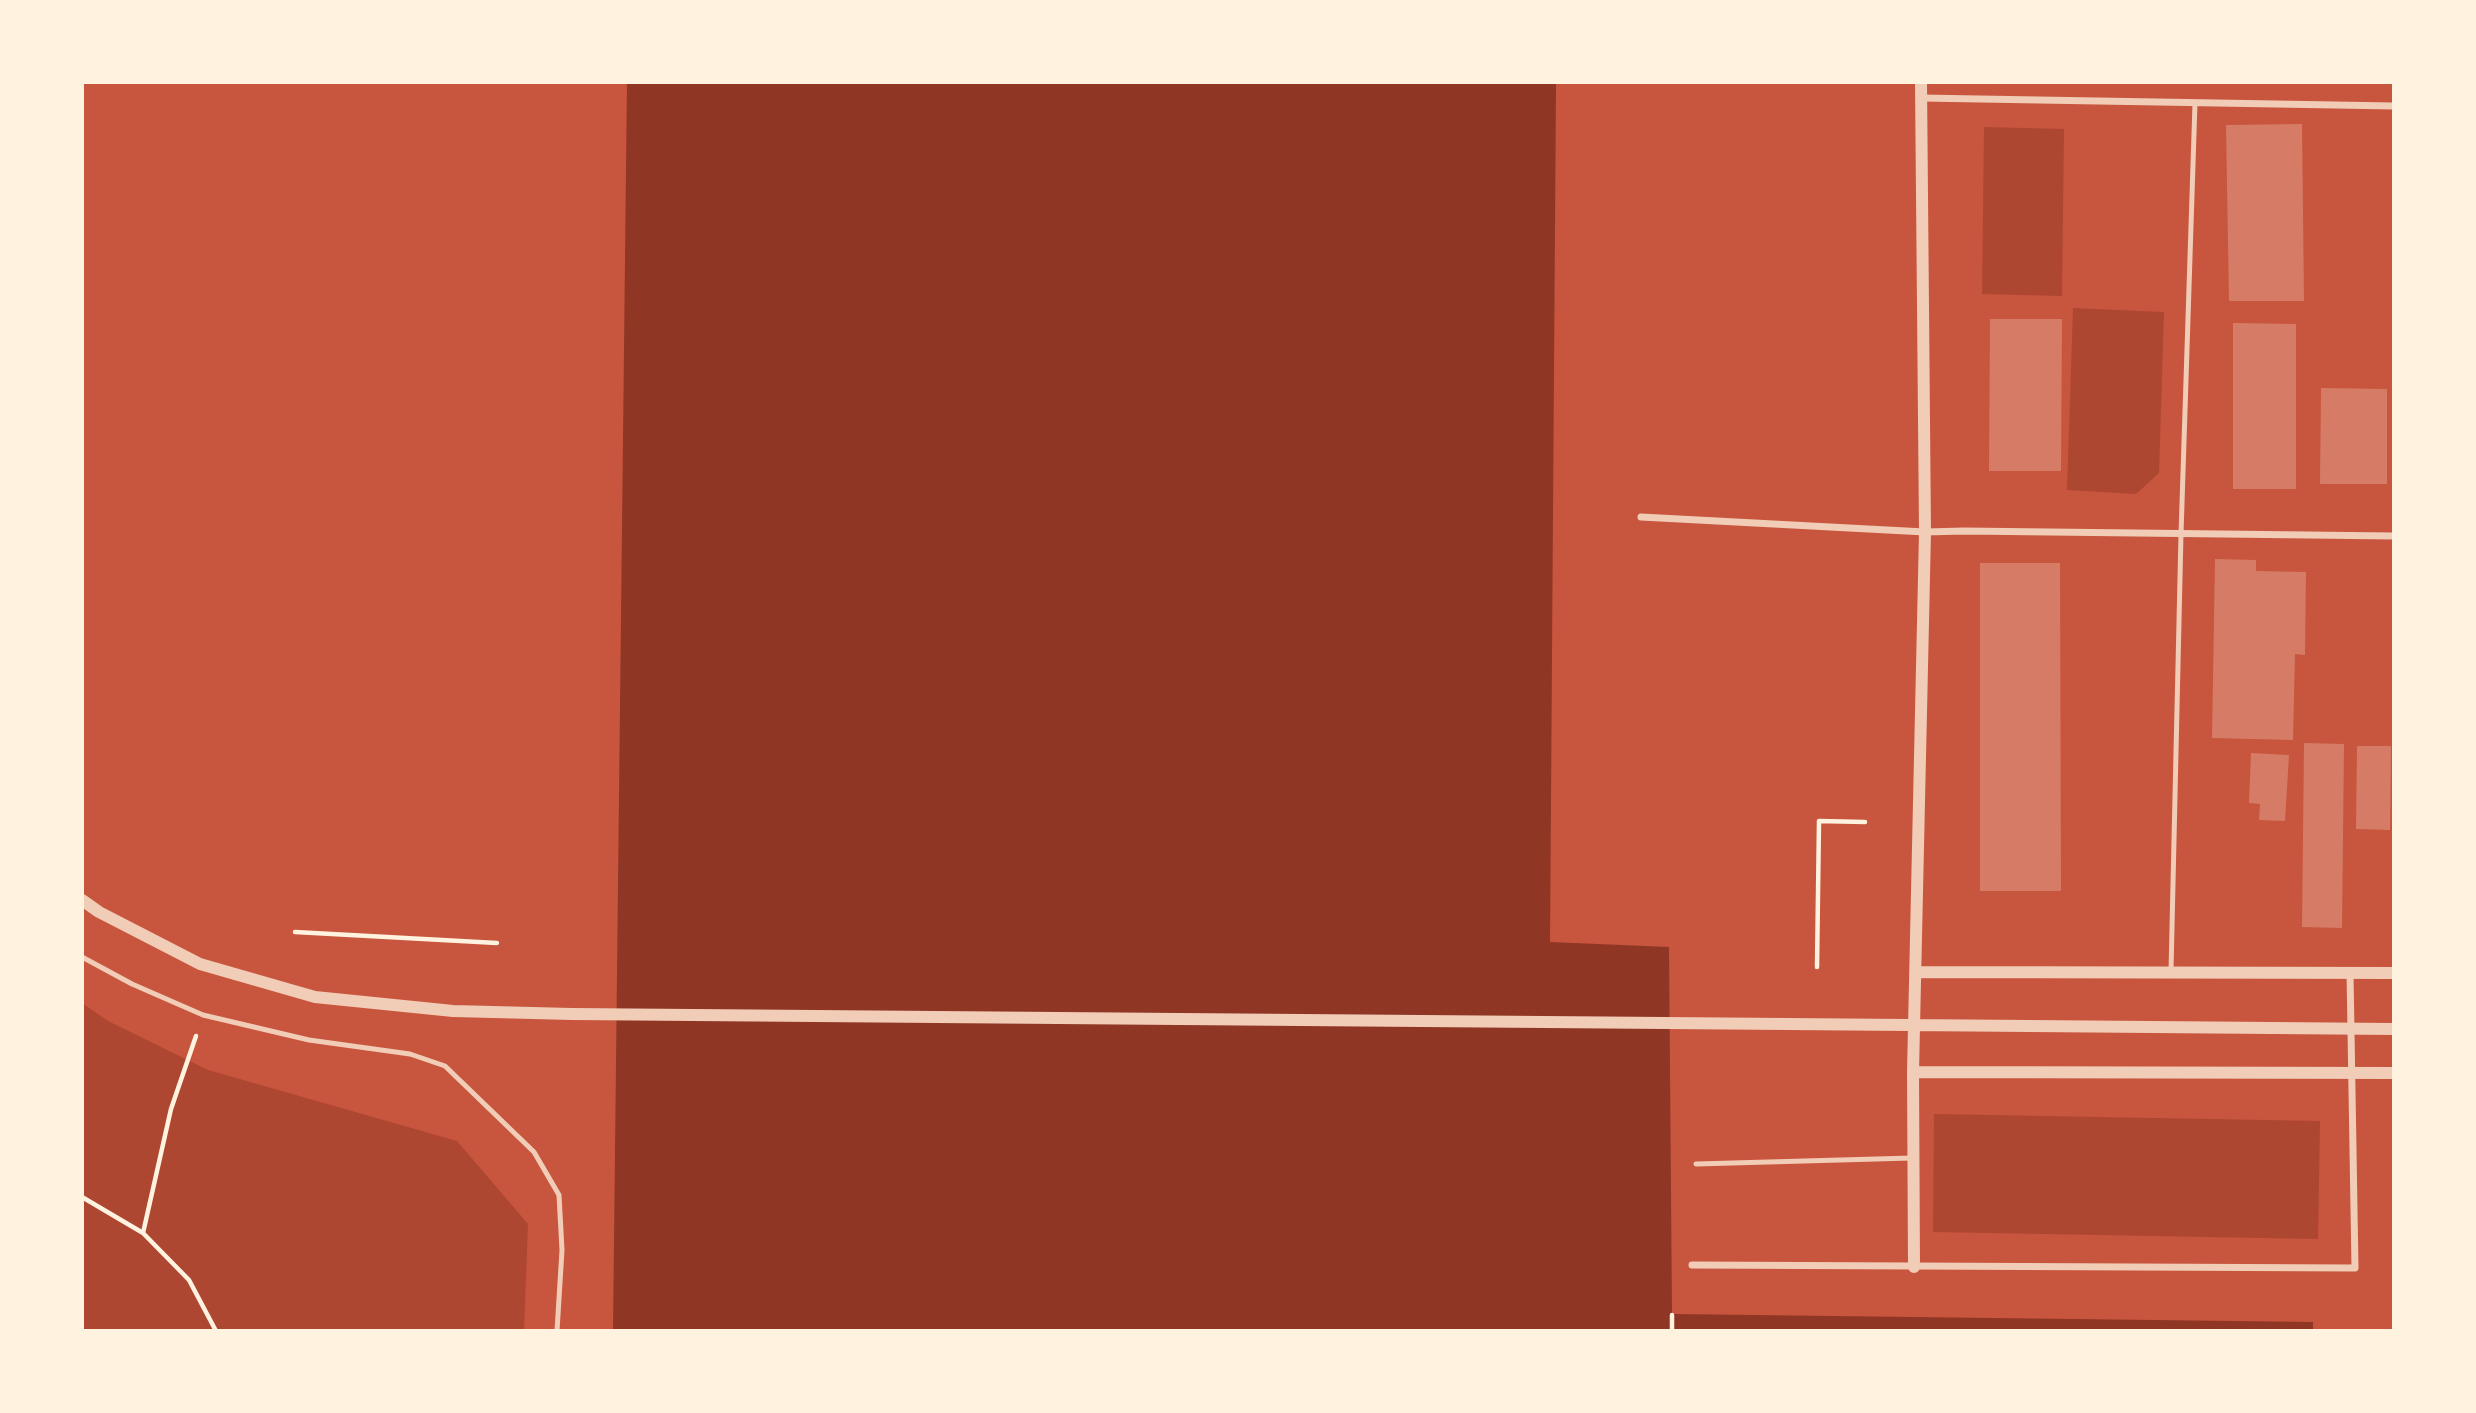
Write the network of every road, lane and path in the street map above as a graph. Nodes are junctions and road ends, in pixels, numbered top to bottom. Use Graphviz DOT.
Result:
graph roads {
  1 [pos="1921,82"];
  2 [pos="1921,98"];
  3 [pos="2195,103"];
  4 [pos="2394,106"];
  5 [pos="1641,517"];
  6 [pos="1925,532"];
  7 [pos="2181,534"];
  8 [pos="2394,536"];
  9 [pos="1865,822"];
  10 [pos="82,900"];
  11 [pos="295,932"];
  12 [pos="498,943"];
  13 [pos="82,957"];
  14 [pos="1817,967"];
  15 [pos="1916,972"];
  16 [pos="2171,972"];
  17 [pos="2350,972"];
  18 [pos="2394,973"];
  19 [pos="204,1015"];
  20 [pos="2394,1029"];
  21 [pos="1913,1072"];
  22 [pos="2394,1073"];
  23 [pos="2352,1074"];
  24 [pos="1915,1158"];
  25 [pos="1696,1164"];
  26 [pos="82,1198"];
  27 [pos="143,1233"];
  28 [pos="1692,1265"];
  29 [pos="1914,1266"];
  30 [pos="1672,1315"];
  31 [pos="216,1331"];
  32 [pos="557,1331"];
  33 [pos="1672,1331"];
  1 -- 2 [label="street"];
  2 -- 3 [label="street"];
  2 -- 6 [label="street"];
  3 -- 4 [label="street"];
  3 -- 7 [label="lane"];
  5 -- 6 [label="street"];
  6 -- 7 [label="street"];
  6 -- 15 [label="street"];
  7 -- 8 [label="street"];
  7 -- 16 [label="lane"];
  9 -- 14 [label="path"];
  10 -- 20 [label="street"];
  11 -- 12 [label="path"];
  13 -- 19 [label="lane"];
  15 -- 16 [label="street"];
  15 -- 21 [label="street"];
  16 -- 17 [label="street"];
  17 -- 18 [label="street"];
  17 -- 23 [label="street"];
  19 -- 27 [label="path"];
  19 -- 32 [label="lane"];
  21 -- 23 [label="street"];
  21 -- 24 [label="street"];
  22 -- 23 [label="street"];
  23 -- 29 [label="street"];
  24 -- 25 [label="lane"];
  24 -- 29 [label="street"];
  26 -- 27 [label="path"];
  27 -- 31 [label="path"];
  28 -- 29 [label="street"];
  30 -- 33 [label="path"];
}
